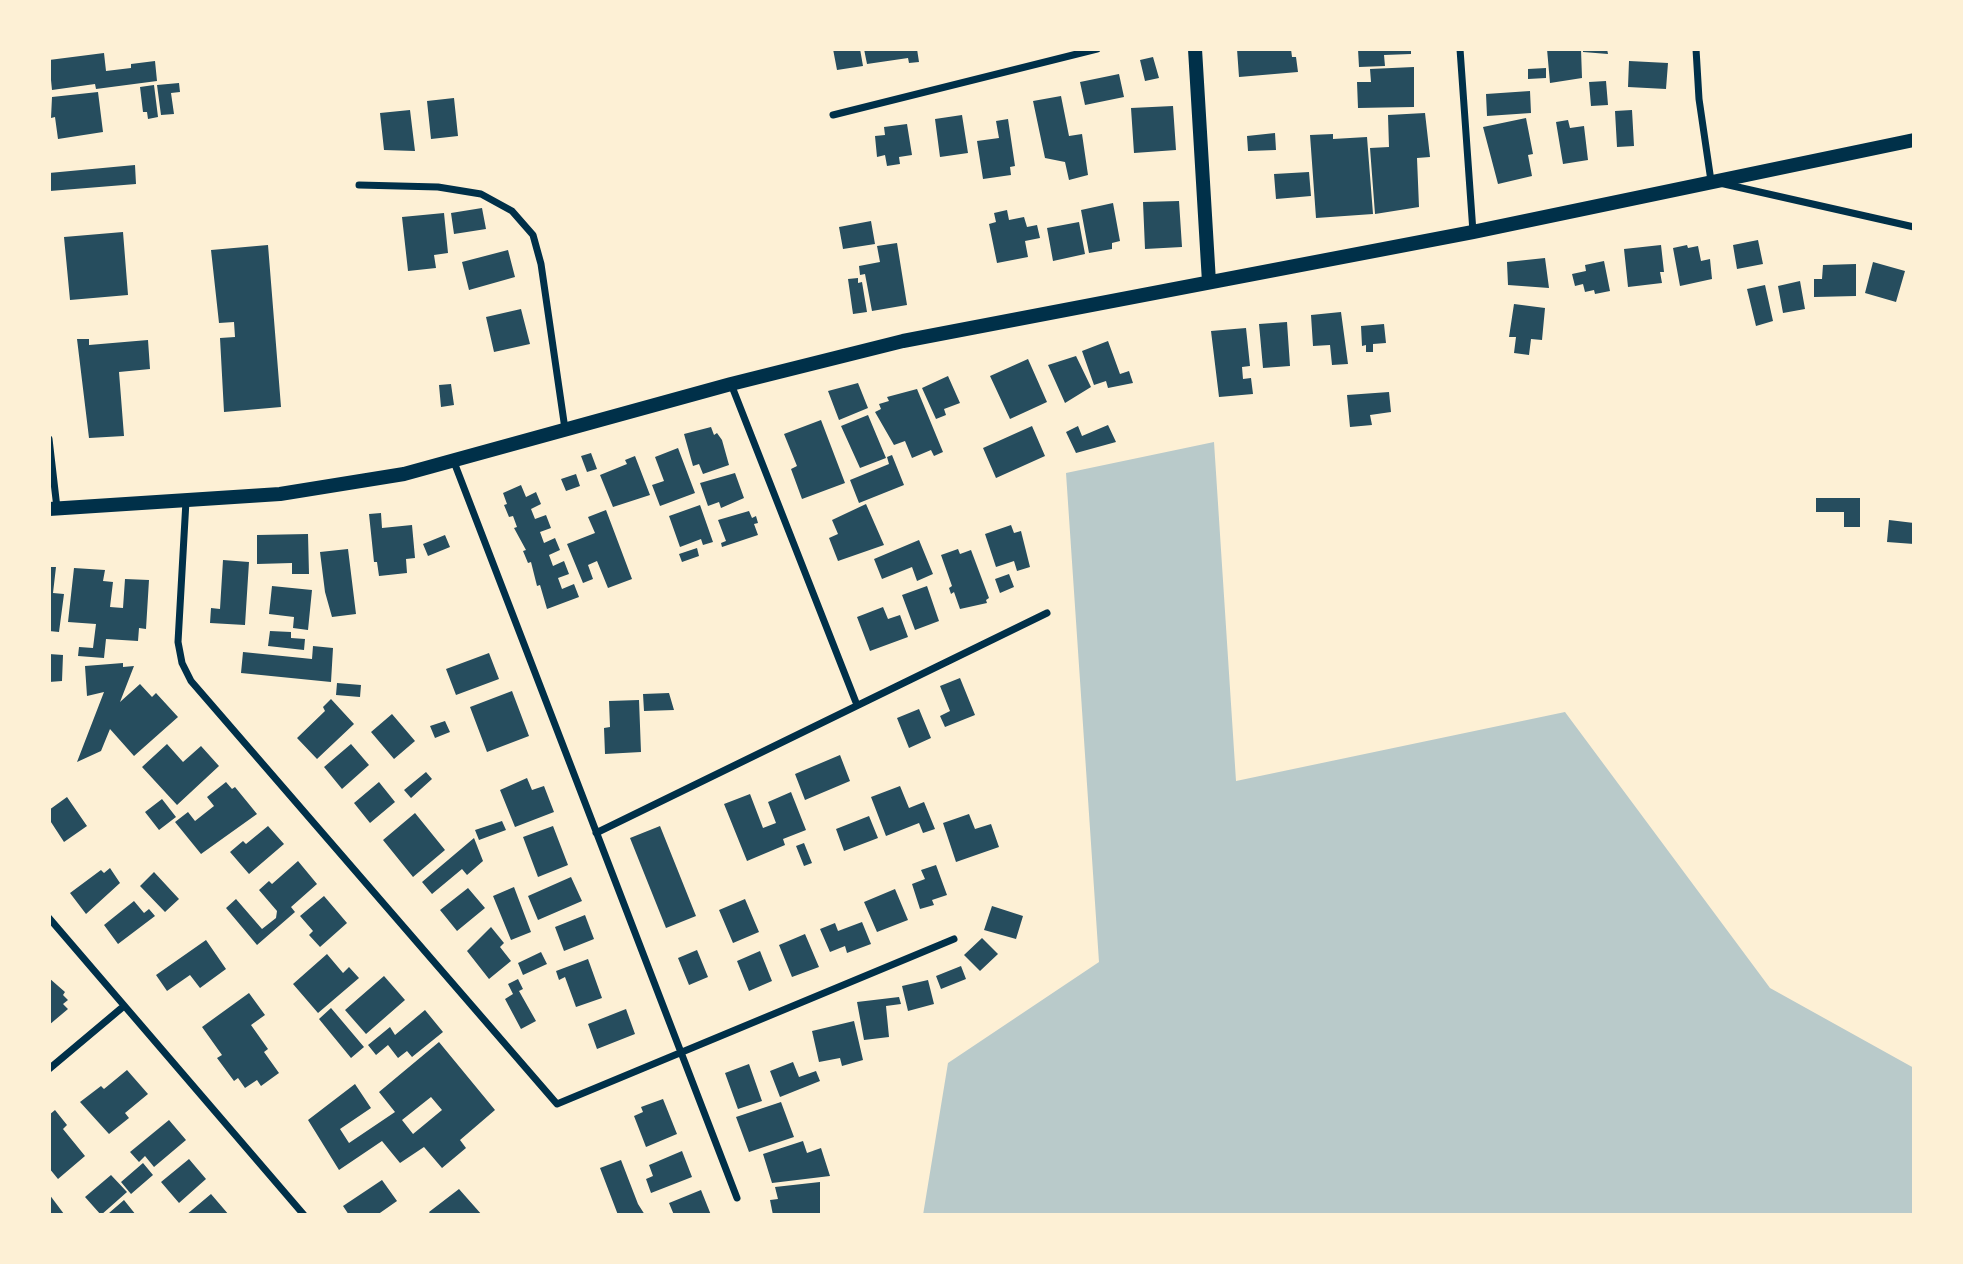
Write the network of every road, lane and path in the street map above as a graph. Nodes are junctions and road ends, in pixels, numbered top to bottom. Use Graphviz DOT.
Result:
graph roads {
  1 [pos="1097,49"];
  2 [pos="1195,49"];
  3 [pos="1460,49"];
  4 [pos="1696,49"];
  5 [pos="833,115"];
  6 [pos="1914,140"];
  7 [pos="1711,181"];
  8 [pos="359,186"];
  9 [pos="1914,227"];
  10 [pos="1473,232"];
  11 [pos="1209,282"];
  12 [pos="731,384"];
  13 [pos="565,430"];
  14 [pos="49,439"];
  15 [pos="454,462"];
  16 [pos="186,501"];
  17 [pos="53,509"];
  18 [pos="1048,613"];
  19 [pos="856,705"];
  20 [pos="596,832"];
  21 [pos="49,918"];
  22 [pos="954,939"];
  23 [pos="124,1006"];
  24 [pos="681,1053"];
  25 [pos="49,1069"];
  26 [pos="737,1198"];
  27 [pos="304,1215"];
  1 -- 5 [label="street"];
  2 -- 11 [label="main road"];
  3 -- 10 [label="street"];
  4 -- 7 [label="street"];
  6 -- 7 [label="main road"];
  7 -- 9 [label="street"];
  7 -- 10 [label="main road"];
  8 -- 13 [label="street"];
  10 -- 11 [label="main road"];
  11 -- 12 [label="main road"];
  12 -- 13 [label="main road"];
  12 -- 19 [label="street"];
  13 -- 15 [label="main road"];
  14 -- 17 [label="street"];
  15 -- 16 [label="main road"];
  15 -- 20 [label="street"];
  16 -- 17 [label="main road"];
  16 -- 24 [label="street"];
  18 -- 19 [label="street"];
  19 -- 20 [label="street"];
  20 -- 24 [label="street"];
  21 -- 23 [label="street"];
  22 -- 24 [label="street"];
  23 -- 25 [label="street"];
  23 -- 27 [label="street"];
  24 -- 26 [label="street"];
}
